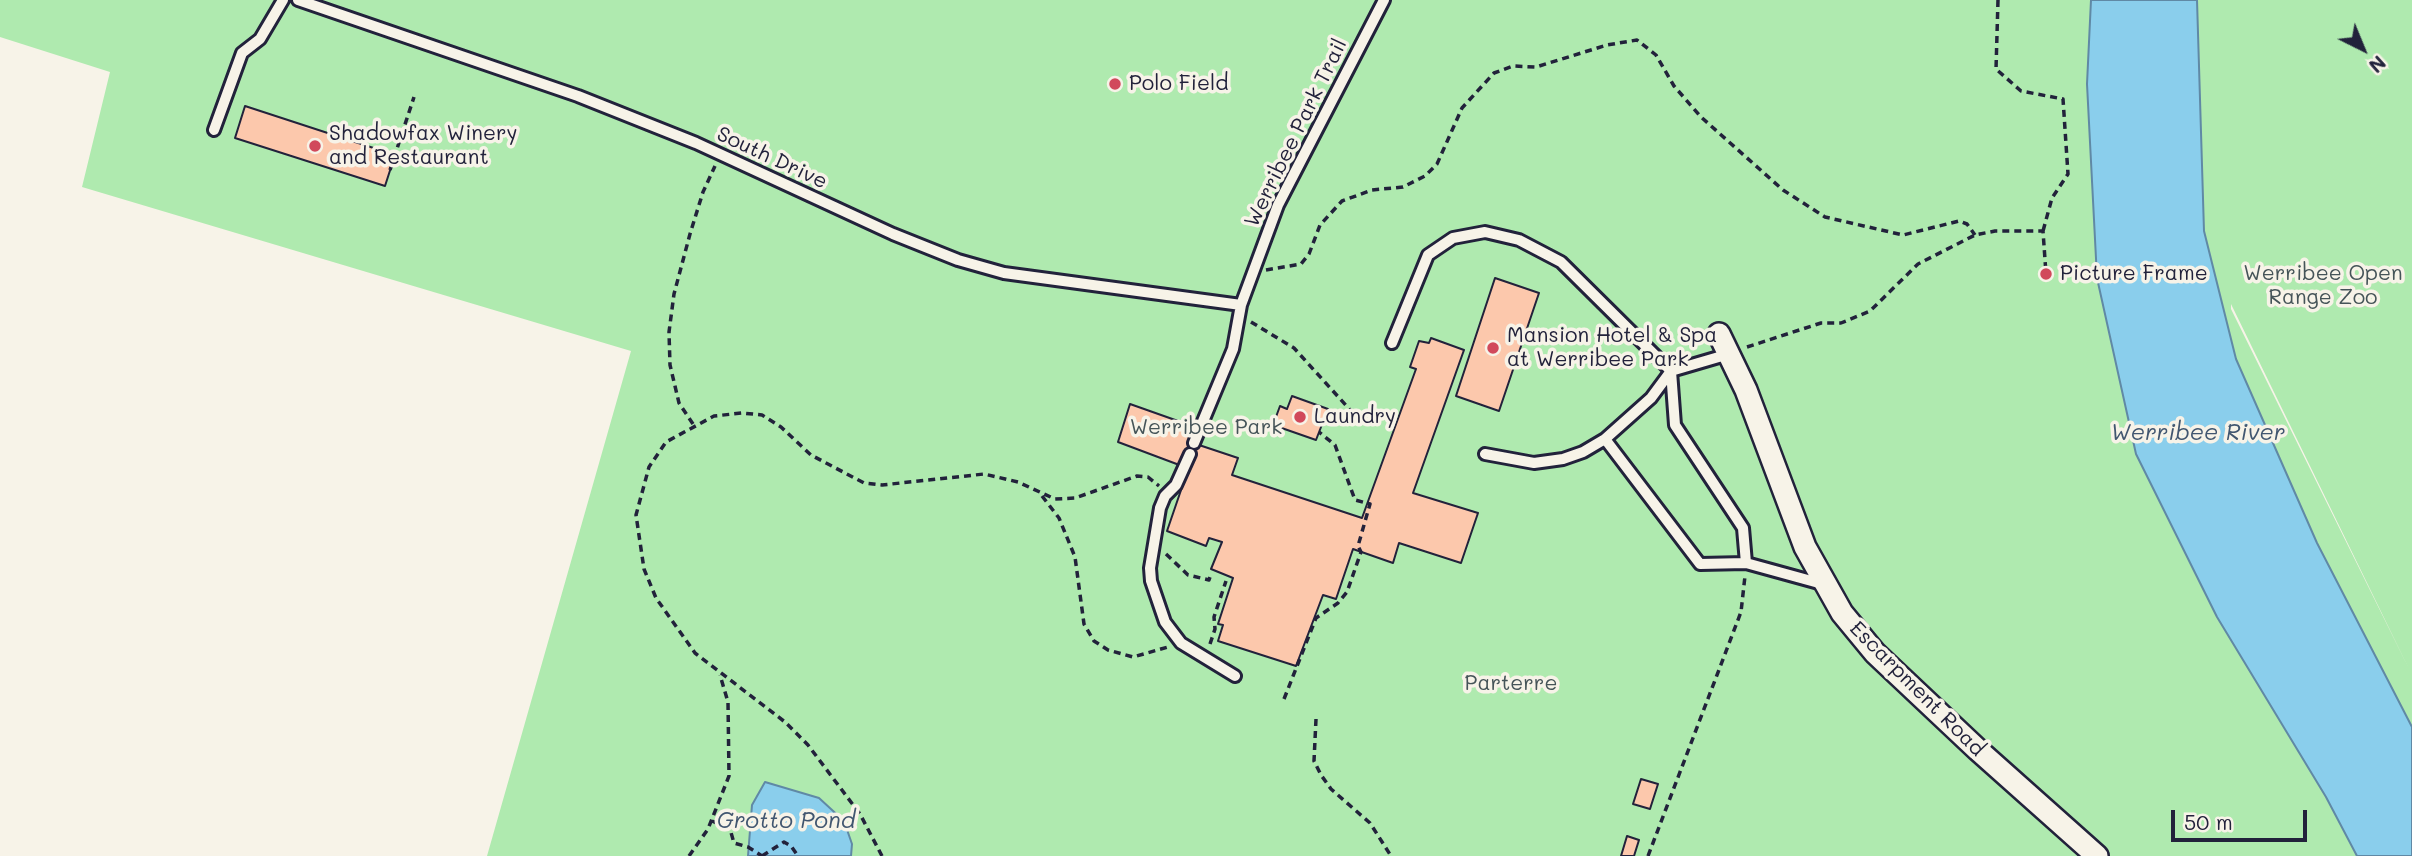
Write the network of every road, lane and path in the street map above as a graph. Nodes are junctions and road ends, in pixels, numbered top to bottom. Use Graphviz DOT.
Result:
graph roads {
  1 [pos="283,0"];
  2 [pos="298,0"];
  3 [pos="1384,0"];
  4 [pos="1998,0"];
  5 [pos="414,97"];
  6 [pos="214,130"];
  7 [pos="719,155"];
  8 [pos="390,170"];
  9 [pos="2043,231"];
  10 [pos="1975,235"];
  11 [pos="1254,271"];
  12 [pos="2046,274"];
  13 [pos="1241,305"];
  14 [pos="1240,317"];
  15 [pos="1719,334"];
  16 [pos="1392,343"];
  17 [pos="1729,354"];
  18 [pos="1671,370"];
  19 [pos="1373,421"];
  20 [pos="693,424"];
  21 [pos="1319,432"];
  22 [pos="1605,439"];
  23 [pos="1485,454"];
  24 [pos="1041,494"];
  25 [pos="1165,496"];
  26 [pos="1155,530"];
  27 [pos="1746,563"];
  28 [pos="1211,574"];
  29 [pos="1226,581"];
  30 [pos="1826,585"];
  31 [pos="1175,644"];
  32 [pos="1205,659"];
  33 [pos="719,673"];
  34 [pos="1235,676"];
  35 [pos="1284,699"];
  36 [pos="1316,719"];
  37 [pos="712,821"];
  38 [pos="2077,849"];
  39 [pos="689,856"];
  40 [pos="798,856"];
  41 [pos="882,856"];
  42 [pos="1391,856"];
  43 [pos="1648,856"];
  44 [pos="2097,856"];
  1 -- 6 [label="lane"];
  2 -- 7 [label="lane, South Drive"];
  3 -- 11 [label="lane, Werribee Park Trail"];
  4 -- 9 [label="path"];
  5 -- 8 [label="path"];
  7 -- 13 [label="lane, South Drive"];
  7 -- 20 [label="path"];
  9 -- 10 [label="path"];
  9 -- 12 [label="path"];
  10 -- 11 [label="path"];
  10 -- 17 [label="path"];
  11 -- 13 [label="lane, Werribee Park Trail"];
  13 -- 14 [label="lane, Werribee Park Trail"];
  14 -- 19 [label="path"];
  14 -- 25 [label="lane, Werribee Park Trail"];
  15 -- 17 [label="street, Escarpment Road"];
  16 -- 18 [label="lane"];
  17 -- 18 [label="lane"];
  17 -- 30 [label="street, Escarpment Road"];
  18 -- 22 [label="lane"];
  18 -- 27 [label="lane"];
  20 -- 24 [label="path"];
  20 -- 33 [label="path"];
  21 -- 35 [label="path"];
  22 -- 23 [label="lane"];
  22 -- 27 [label="lane"];
  24 -- 25 [label="path"];
  24 -- 31 [label="path"];
  25 -- 26 [label="lane, Werribee Park Trail"];
  26 -- 28 [label="path"];
  26 -- 32 [label="lane, Werribee Park Trail"];
  27 -- 30 [label="lane"];
  27 -- 43 [label="path"];
  29 -- 32 [label="path"];
  30 -- 38 [label="street, Escarpment Road"];
  32 -- 34 [label="lane, Werribee Park Trail"];
  33 -- 37 [label="path"];
  33 -- 41 [label="path"];
  36 -- 42 [label="path"];
  37 -- 39 [label="path"];
  37 -- 40 [label="path"];
  38 -- 44 [label="street, Escarpment Road"];
}
